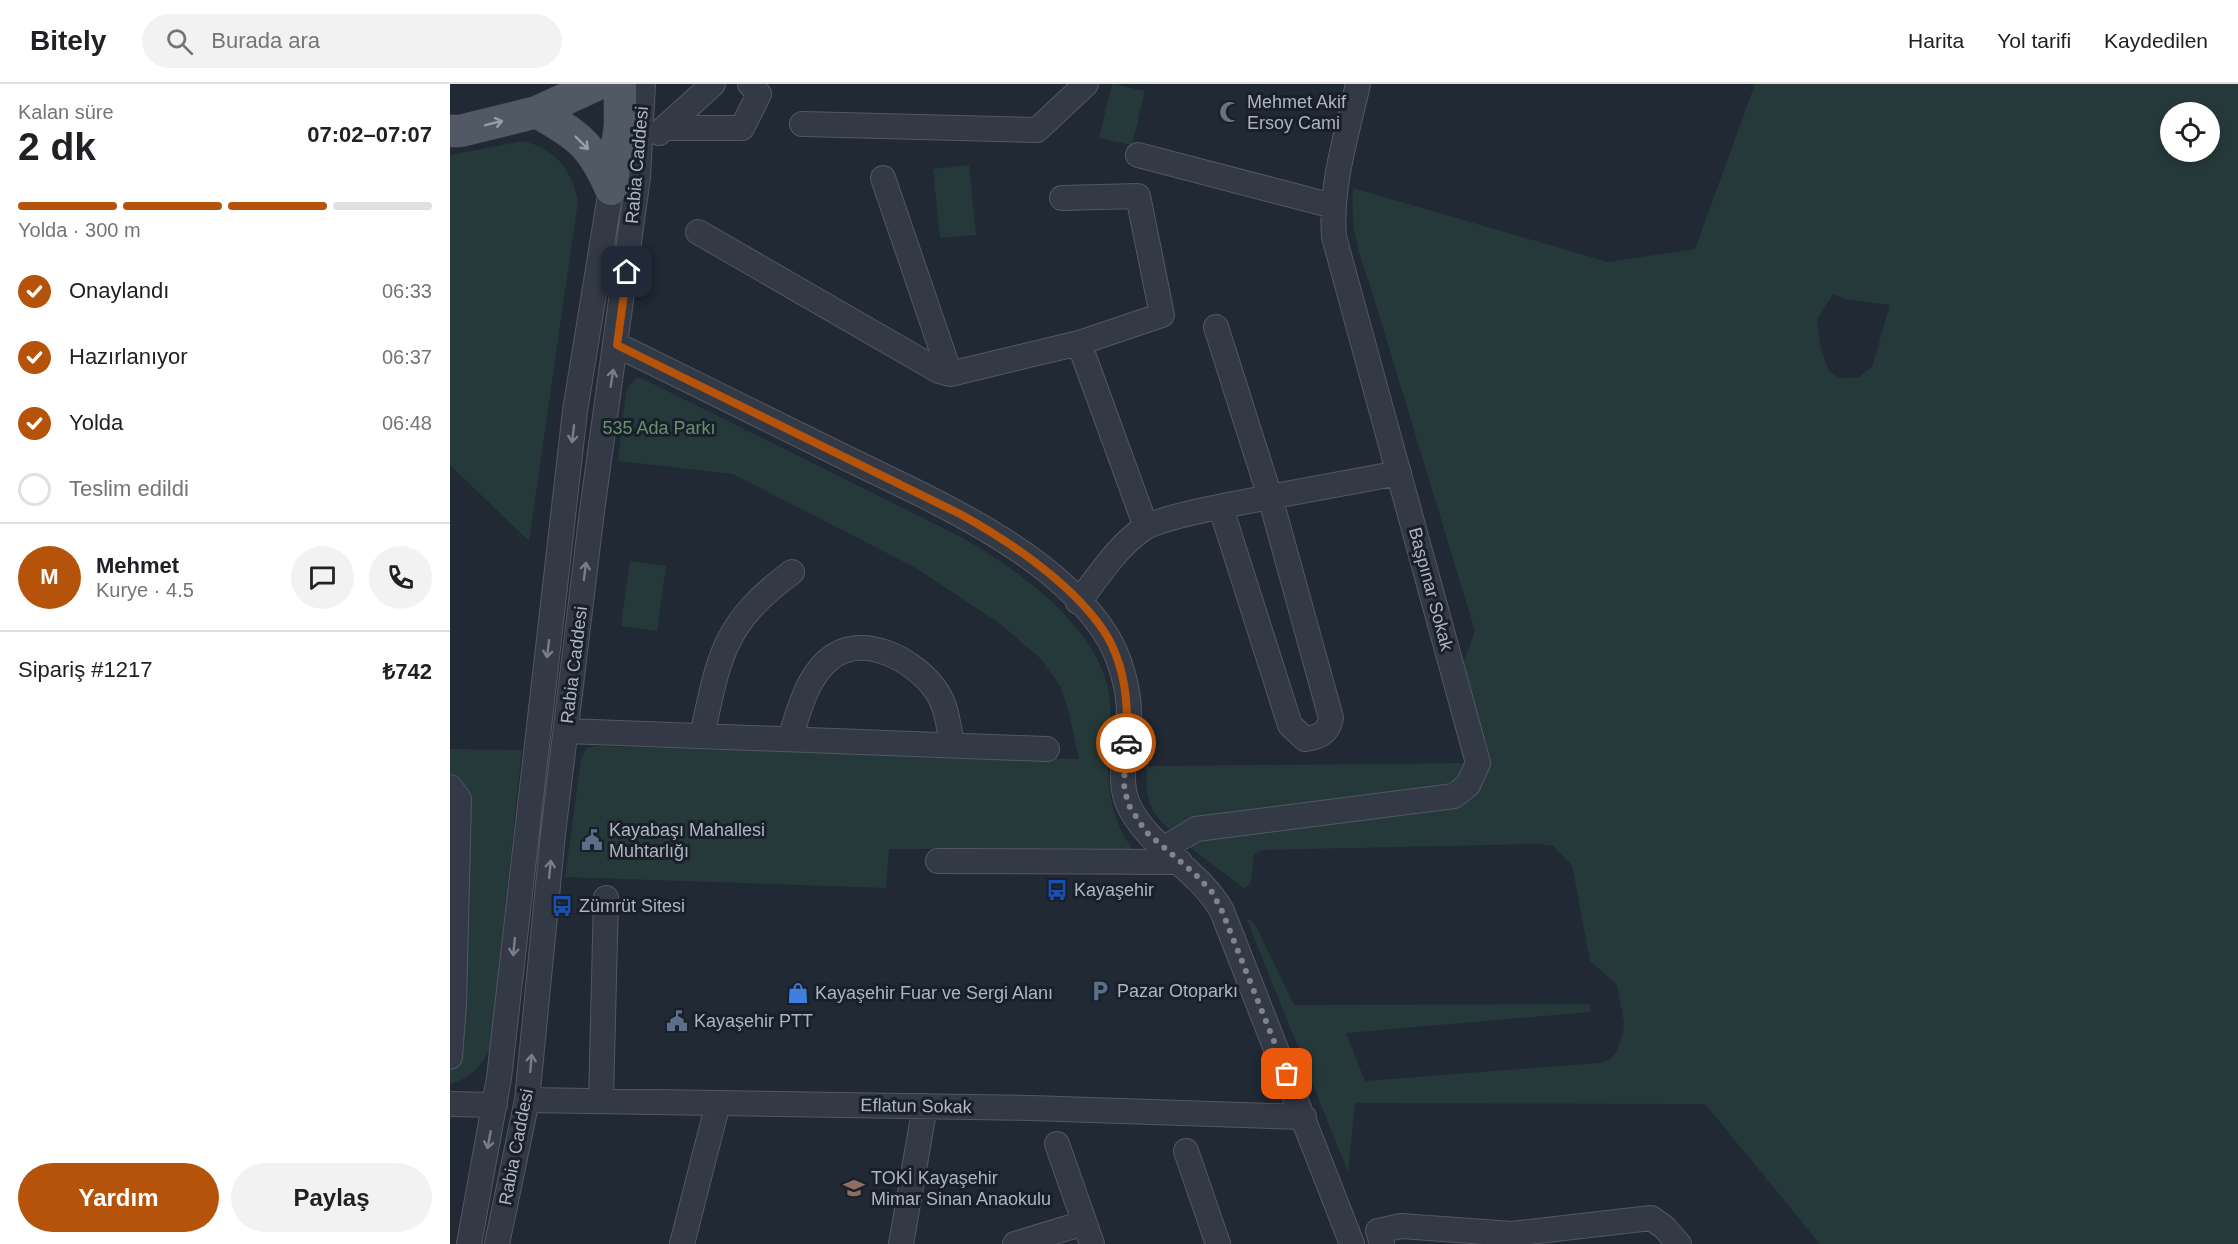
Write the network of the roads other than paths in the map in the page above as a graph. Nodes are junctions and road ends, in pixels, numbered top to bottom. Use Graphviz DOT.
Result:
graph roads {
  1 [pos="597,84"];
  2 [pos="713,84"];
  3 [pos="750,84"];
  4 [pos="1086,84"];
  5 [pos="1358,84"];
  6 [pos="641,87"];
  7 [pos="543,98"];
  8 [pos="802,124"];
  9 [pos="666,128"];
  10 [pos="450,131"];
  11 [pos="640,147"];
  12 [pos="1138,155"];
  13 [pos="883,178"];
  14 [pos="611,189"];
  15 [pos="1062,198"];
  16 [pos="1333,206"];
  17 [pos="698,232"];
  18 [pos="1216,327"];
  19 [pos="1079,343"];
  20 [pos="617,345"];
  21 [pos="950,374"];
  22 [pos="1399,473"];
  23 [pos="1270,498"];
  24 [pos="1221,508"];
  25 [pos="1146,527"];
  26 [pos="792,572"];
  27 [pos="1078,602"];
  28 [pos="566,731"];
  29 [pos="702,736"];
  30 [pos="790,739"];
  31 [pos="952,745"];
  32 [pos="1047,748"];
  33 [pos="450,787"];
  34 [pos="454,827"];
  35 [pos="1171,855"];
  36 [pos="938,861"];
  37 [pos="606,898"];
  38 [pos="450,1057"];
  39 [pos="527,1100"];
  40 [pos="601,1101"];
  41 [pos="718,1103"];
  42 [pos="450,1104"];
  43 [pos="495,1105"];
  44 [pos="926,1106"];
  45 [pos="1304,1117"];
  46 [pos="1058,1144"];
  47 [pos="1186,1151"];
  48 [pos="1088,1233"];
  49 [pos="1380,1237"];
  50 [pos="1508,1238"];
  51 [pos="1351,1240"];
  52 [pos="469,1244"];
  53 [pos="497,1244"];
  54 [pos="682,1244"];
  55 [pos="902,1244"];
  56 [pos="1015,1244"];
  57 [pos="1218,1244"];
  58 [pos="1678,1244"];
  1 -- 7 [label="main road"];
  2 -- 9 [label="street"];
  3 -- 9 [label="street"];
  4 -- 8 [label="street"];
  5 -- 16 [label="street, Başpınar Sokak"];
  6 -- 11 [label="street, Rabia Caddesi"];
  6 -- 14 [label="main road"];
  10 -- 7 [label="main road, one-way"];
  7 -- 14 [label="main road, one-way"];
  9 -- 11 [label="street"];
  11 -- 20 [label="street, Rabia Caddesi"];
  12 -- 16 [label="street"];
  13 -- 21 [label="street"];
  14 -- 43 [label="street, Rabia Caddesi, one-way"];
  15 -- 19 [label="street"];
  16 -- 22 [label="street, Başpınar Sokak"];
  17 -- 21 [label="street"];
  18 -- 23 [label="street"];
  19 -- 21 [label="street"];
  19 -- 25 [label="street"];
  20 -- 27 [label="street"];
  28 -- 20 [label="street, Rabia Caddesi, one-way"];
  22 -- 23 [label="street"];
  22 -- 35 [label="street, Başpınar Sokak"];
  23 -- 24 [label="street"];
  23 -- 24 [label="street"];
  24 -- 25 [label="street"];
  25 -- 27 [label="street"];
  26 -- 29 [label="street"];
  27 -- 35 [label="street"];
  28 -- 29 [label="street"];
  39 -- 28 [label="street, Rabia Caddesi, one-way"];
  29 -- 30 [label="street"];
  30 -- 31 [label="street"];
  30 -- 31 [label="street"];
  31 -- 32 [label="street"];
  33 -- 34 [label="street"];
  34 -- 38 [label="street"];
  35 -- 36 [label="street"];
  35 -- 45 [label="street"];
  37 -- 40 [label="street"];
  39 -- 40 [label="street, Eflatun Sokak"];
  39 -- 53 [label="street, Rabia Caddesi"];
  40 -- 41 [label="street, Eflatun Sokak"];
  41 -- 44 [label="street, Eflatun Sokak"];
  41 -- 54 [label="street"];
  42 -- 43 [label="street"];
  43 -- 52 [label="street, Rabia Caddesi, one-way"];
  44 -- 45 [label="street, Eflatun Sokak"];
  44 -- 55 [label="street"];
  45 -- 51 [label="street"];
  46 -- 48 [label="street"];
  47 -- 57 [label="street"];
  48 -- 56 [label="street"];
  49 -- 50 [label="street"];
  49 -- 51 [label="street"];
  50 -- 58 [label="street"];
}
